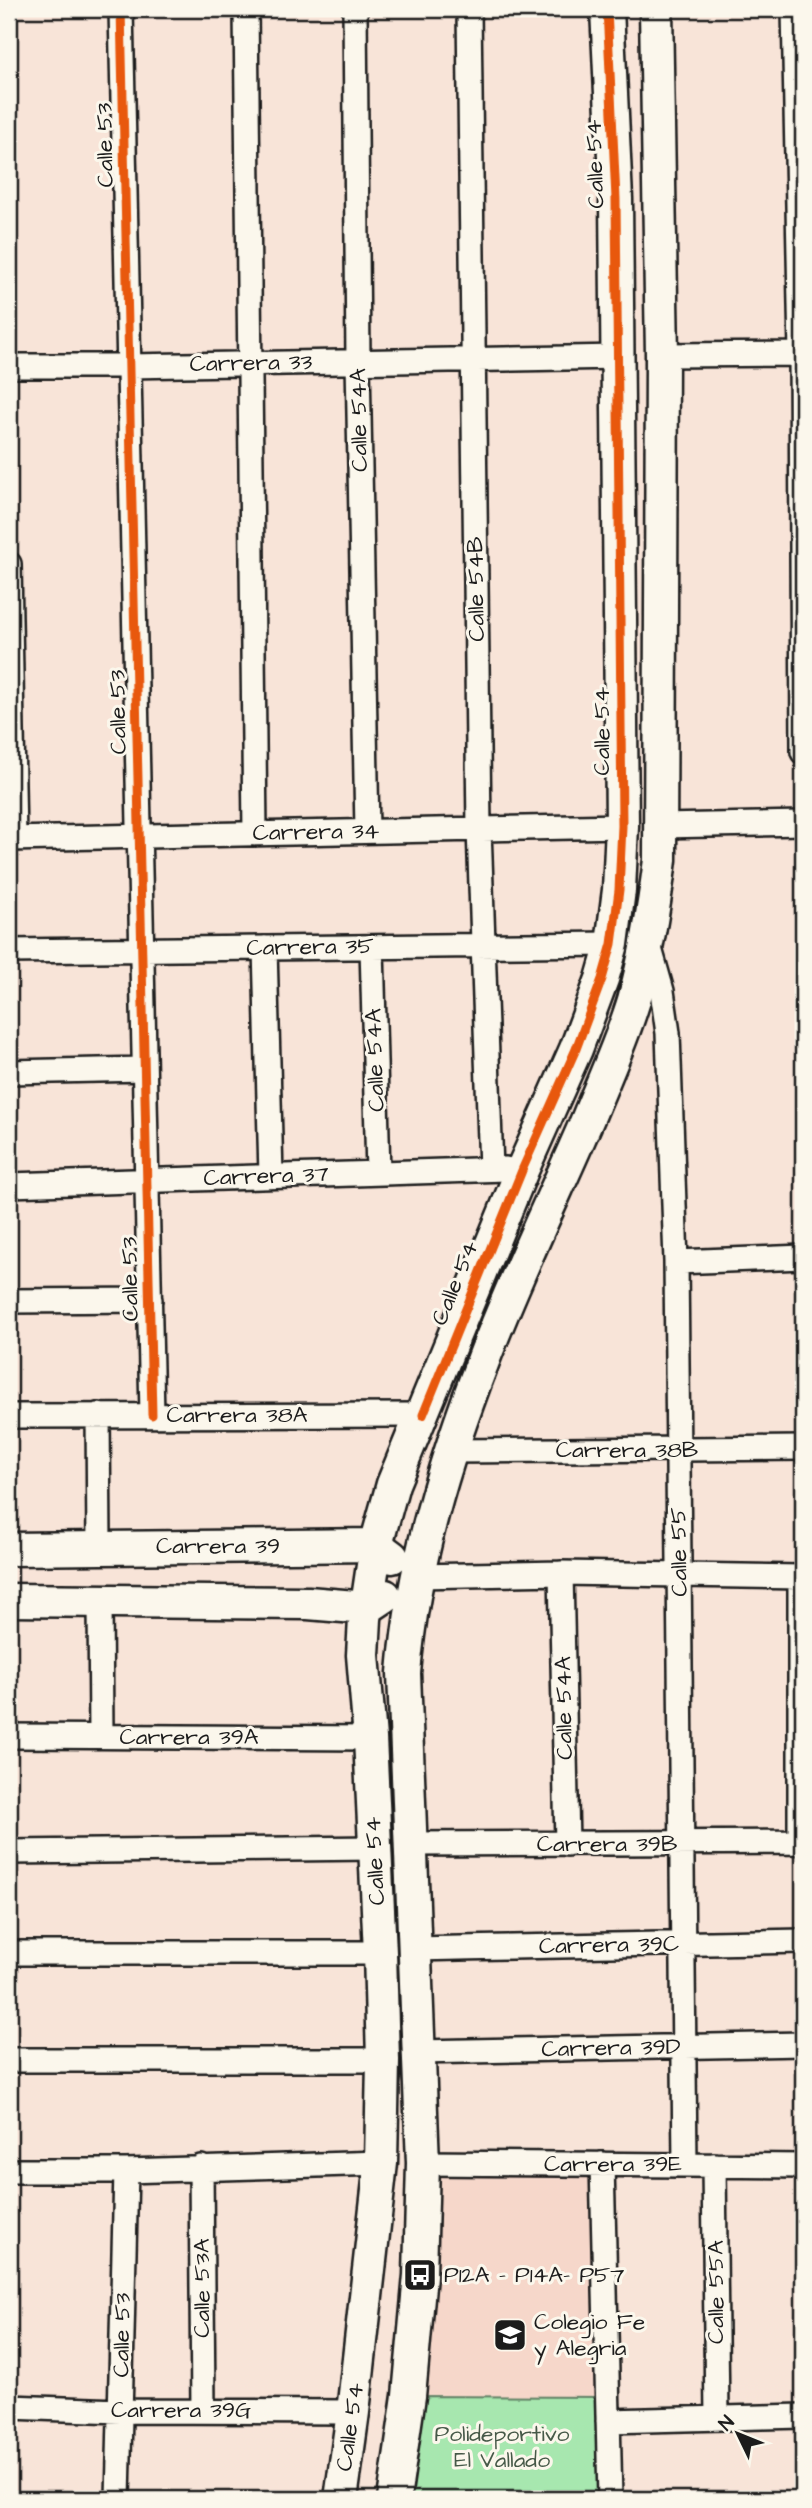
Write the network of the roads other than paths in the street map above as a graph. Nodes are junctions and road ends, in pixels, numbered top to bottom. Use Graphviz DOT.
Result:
graph roads {
  1 [pos="121,9"];
  2 [pos="246,9"];
  3 [pos="355,9"];
  4 [pos="469,9"];
  5 [pos="607,9"];
  6 [pos="656,9"];
  7 [pos="794,9"];
  8 [pos="802,354"];
  9 [pos="662,355"];
  10 [pos="619,357"];
  11 [pos="473,360"];
  12 [pos="251,362"];
  13 [pos="358,362"];
  14 [pos="9,366"];
  15 [pos="129,366"];
  16 [pos="9,564"];
  17 [pos="803,752"];
  18 [pos="803,823"];
  19 [pos="622,826"];
  20 [pos="661,826"];
  21 [pos="479,829"];
  22 [pos="367,831"];
  23 [pos="255,834"];
  24 [pos="140,836"];
  25 [pos="11,839"];
  26 [pos="649,942"];
  27 [pos="612,944"];
  28 [pos="481,946"];
  29 [pos="372,947"];
  30 [pos="265,948"];
  31 [pos="142,949"];
  32 [pos="9,951"];
  33 [pos="145,1069"];
  34 [pos="9,1073"];
  35 [pos="523,1168"];
  36 [pos="491,1169"];
  37 [pos="378,1173"];
  38 [pos="271,1176"];
  39 [pos="147,1179"];
  40 [pos="9,1185"];
  41 [pos="803,1257"];
  42 [pos="676,1262"];
  43 [pos="150,1300"];
  44 [pos="9,1301"];
  45 [pos="98,1415"];
  46 [pos="152,1415"];
  47 [pos="423,1415"];
  48 [pos="9,1416"];
  49 [pos="803,1448"];
  50 [pos="678,1449"];
  51 [pos="450,1451"];
  52 [pos="393,1484"];
  53 [pos="323,1545"];
  54 [pos="376,1545"];
  55 [pos="99,1546"];
  56 [pos="9,1549"];
  57 [pos="561,1573"];
  58 [pos="679,1575"];
  59 [pos="417,1576"];
  60 [pos="802,1576"];
  61 [pos="9,1600"];
  62 [pos="100,1602"];
  63 [pos="308,1603"];
  64 [pos="367,1608"];
  65 [pos="363,1655"];
  66 [pos="9,1736"];
  67 [pos="101,1737"];
  68 [pos="370,1738"];
  69 [pos="802,1842"];
  70 [pos="682,1843"];
  71 [pos="410,1844"];
  72 [pos="567,1844"];
  73 [pos="374,1848"];
  74 [pos="9,1852"];
  75 [pos="803,1941"];
  76 [pos="683,1943"];
  77 [pos="414,1949"];
  78 [pos="9,1953"];
  79 [pos="380,1953"];
  80 [pos="803,2044"];
  81 [pos="684,2046"];
  82 [pos="418,2052"];
  83 [pos="9,2060"];
  84 [pos="383,2060"];
  85 [pos="381,2163"];
  86 [pos="423,2163"];
  87 [pos="602,2164"];
  88 [pos="685,2165"];
  89 [pos="715,2165"];
  90 [pos="803,2166"];
  91 [pos="201,2167"];
  92 [pos="9,2171"];
  93 [pos="126,2171"];
  94 [pos="9,2407"];
  95 [pos="203,2410"];
  96 [pos="120,2411"];
  97 [pos="353,2412"];
  98 [pos="803,2416"];
  99 [pos="717,2418"];
  100 [pos="608,2421"];
  101 [pos="118,2499"];
  102 [pos="341,2499"];
  103 [pos="394,2499"];
  104 [pos="610,2499"];
  1 -- 15 [label="street, Calle 53"];
  2 -- 12 [label="street"];
  3 -- 13 [label="street, Calle 54A"];
  4 -- 11 [label="street, Calle 54B"];
  5 -- 10 [label="main road, Calle 54"];
  6 -- 9 [label="main road, Calle 54"];
  7 -- 8 [label="street"];
  8 -- 9 [label="street"];
  8 -- 17 [label="street"];
  9 -- 20 [label="main road, Calle 54"];
  10 -- 11 [label="street, Carrera 33"];
  10 -- 19 [label="main road, Calle 54"];
  11 -- 13 [label="street, Carrera 33"];
  11 -- 21 [label="street, Calle 54B"];
  12 -- 13 [label="street, Carrera 33"];
  12 -- 15 [label="street, Carrera 33"];
  12 -- 23 [label="street"];
  13 -- 22 [label="street, Calle 54A"];
  14 -- 15 [label="street, Carrera 33"];
  15 -- 24 [label="street, Calle 53"];
  16 -- 25 [label="street"];
  18 -- 20 [label="street"];
  19 -- 21 [label="street, Carrera 34"];
  19 -- 27 [label="main road, Calle 54"];
  20 -- 26 [label="main road, Calle 54"];
  21 -- 22 [label="street, Carrera 34"];
  21 -- 28 [label="street, Calle 54B"];
  22 -- 23 [label="street, Carrera 34"];
  23 -- 24 [label="street, Carrera 34"];
  24 -- 25 [label="street, Carrera 34"];
  24 -- 31 [label="street, Calle 53"];
  26 -- 42 [label="street, Calle 55"];
  26 -- 51 [label="main road, Calle 54"];
  27 -- 28 [label="street, Carrera 35"];
  27 -- 35 [label="main road, Calle 54"];
  28 -- 29 [label="street, Carrera 35"];
  28 -- 36 [label="street, Calle 54B"];
  29 -- 30 [label="street, Carrera 35"];
  29 -- 37 [label="street, Calle 54A"];
  30 -- 31 [label="street, Carrera 35"];
  30 -- 38 [label="street"];
  31 -- 32 [label="street, Carrera 35"];
  31 -- 33 [label="street, Calle 53"];
  33 -- 34 [label="street"];
  33 -- 39 [label="street, Calle 53"];
  35 -- 36 [label="street, Carrera 37"];
  35 -- 47 [label="main road, Calle 54"];
  36 -- 37 [label="street, Carrera 37"];
  37 -- 38 [label="street, Carrera 37"];
  38 -- 39 [label="street, Carrera 37"];
  39 -- 40 [label="street, Carrera 37"];
  39 -- 43 [label="street, Calle 53"];
  41 -- 42 [label="street"];
  42 -- 50 [label="street, Calle 55"];
  43 -- 44 [label="street"];
  43 -- 46 [label="street, Calle 53"];
  45 -- 46 [label="street, Carrera 38A"];
  45 -- 48 [label="street, Carrera 38A"];
  45 -- 55 [label="street"];
  46 -- 47 [label="street, Carrera 38A"];
  47 -- 52 [label="main road, Calle 54"];
  49 -- 50 [label="street, Carrera 38B"];
  50 -- 51 [label="street, Carrera 38B"];
  50 -- 58 [label="street, Calle 55"];
  51 -- 59 [label="main road, Calle 54"];
  52 -- 53 [label="main road"];
  52 -- 54 [label="main road, Calle 54"];
  53 -- 54 [label="main road, Carrera 39"];
  53 -- 55 [label="main road, Carrera 39"];
  54 -- 59 [label="main road"];
  54 -- 64 [label="main road, Calle 54"];
  55 -- 56 [label="main road, Carrera 39"];
  57 -- 58 [label="street"];
  57 -- 59 [label="street"];
  57 -- 72 [label="street, Calle 54A"];
  58 -- 60 [label="street"];
  58 -- 70 [label="street, Calle 55"];
  59 -- 64 [label="main road"];
  59 -- 71 [label="main road, Calle 54"];
  60 -- 69 [label="street"];
  61 -- 62 [label="main road"];
  62 -- 63 [label="main road"];
  62 -- 67 [label="street"];
  63 -- 64 [label="main road"];
  63 -- 65 [label="main road"];
  64 -- 65 [label="main road, Calle 54"];
  65 -- 68 [label="main road, Calle 54"];
  66 -- 67 [label="street, Carrera 39A"];
  67 -- 68 [label="street, Carrera 39A"];
  68 -- 73 [label="main road, Calle 54"];
  69 -- 70 [label="street, Carrera 39B"];
  70 -- 72 [label="street, Carrera 39B"];
  70 -- 76 [label="street, Calle 55"];
  71 -- 72 [label="street, Carrera 39B"];
  71 -- 77 [label="main road, Calle 54"];
  73 -- 74 [label="street"];
  73 -- 79 [label="main road, Calle 54"];
  75 -- 76 [label="street, Carrera 39C"];
  76 -- 77 [label="street, Carrera 39C"];
  76 -- 81 [label="street, Calle 55"];
  77 -- 82 [label="main road, Calle 54"];
  78 -- 79 [label="street"];
  79 -- 84 [label="main road, Calle 54"];
  80 -- 81 [label="street, Carrera 39D"];
  81 -- 82 [label="street, Carrera 39D"];
  81 -- 88 [label="street, Calle 55"];
  82 -- 86 [label="main road, Calle 54"];
  83 -- 84 [label="street"];
  84 -- 85 [label="main road, Calle 54"];
  85 -- 91 [label="street"];
  85 -- 97 [label="main road, Calle 54"];
  86 -- 87 [label="street, Carrera 39E"];
  86 -- 103 [label="main road, Calle 54"];
  87 -- 88 [label="street, Carrera 39E"];
  87 -- 100 [label="street"];
  88 -- 89 [label="street, Carrera 39E"];
  89 -- 90 [label="street, Carrera 39E"];
  89 -- 99 [label="street, Calle 55A"];
  91 -- 93 [label="street"];
  91 -- 95 [label="street, Calle 53A"];
  92 -- 93 [label="street"];
  93 -- 96 [label="street, Calle 53"];
  94 -- 96 [label="street, Carrera 39G"];
  95 -- 96 [label="street, Carrera 39G"];
  95 -- 97 [label="street, Carrera 39G"];
  96 -- 101 [label="street, Calle 53"];
  97 -- 102 [label="main road, Calle 54"];
  98 -- 99 [label="street"];
  99 -- 100 [label="street"];
  100 -- 104 [label="street"];
}
